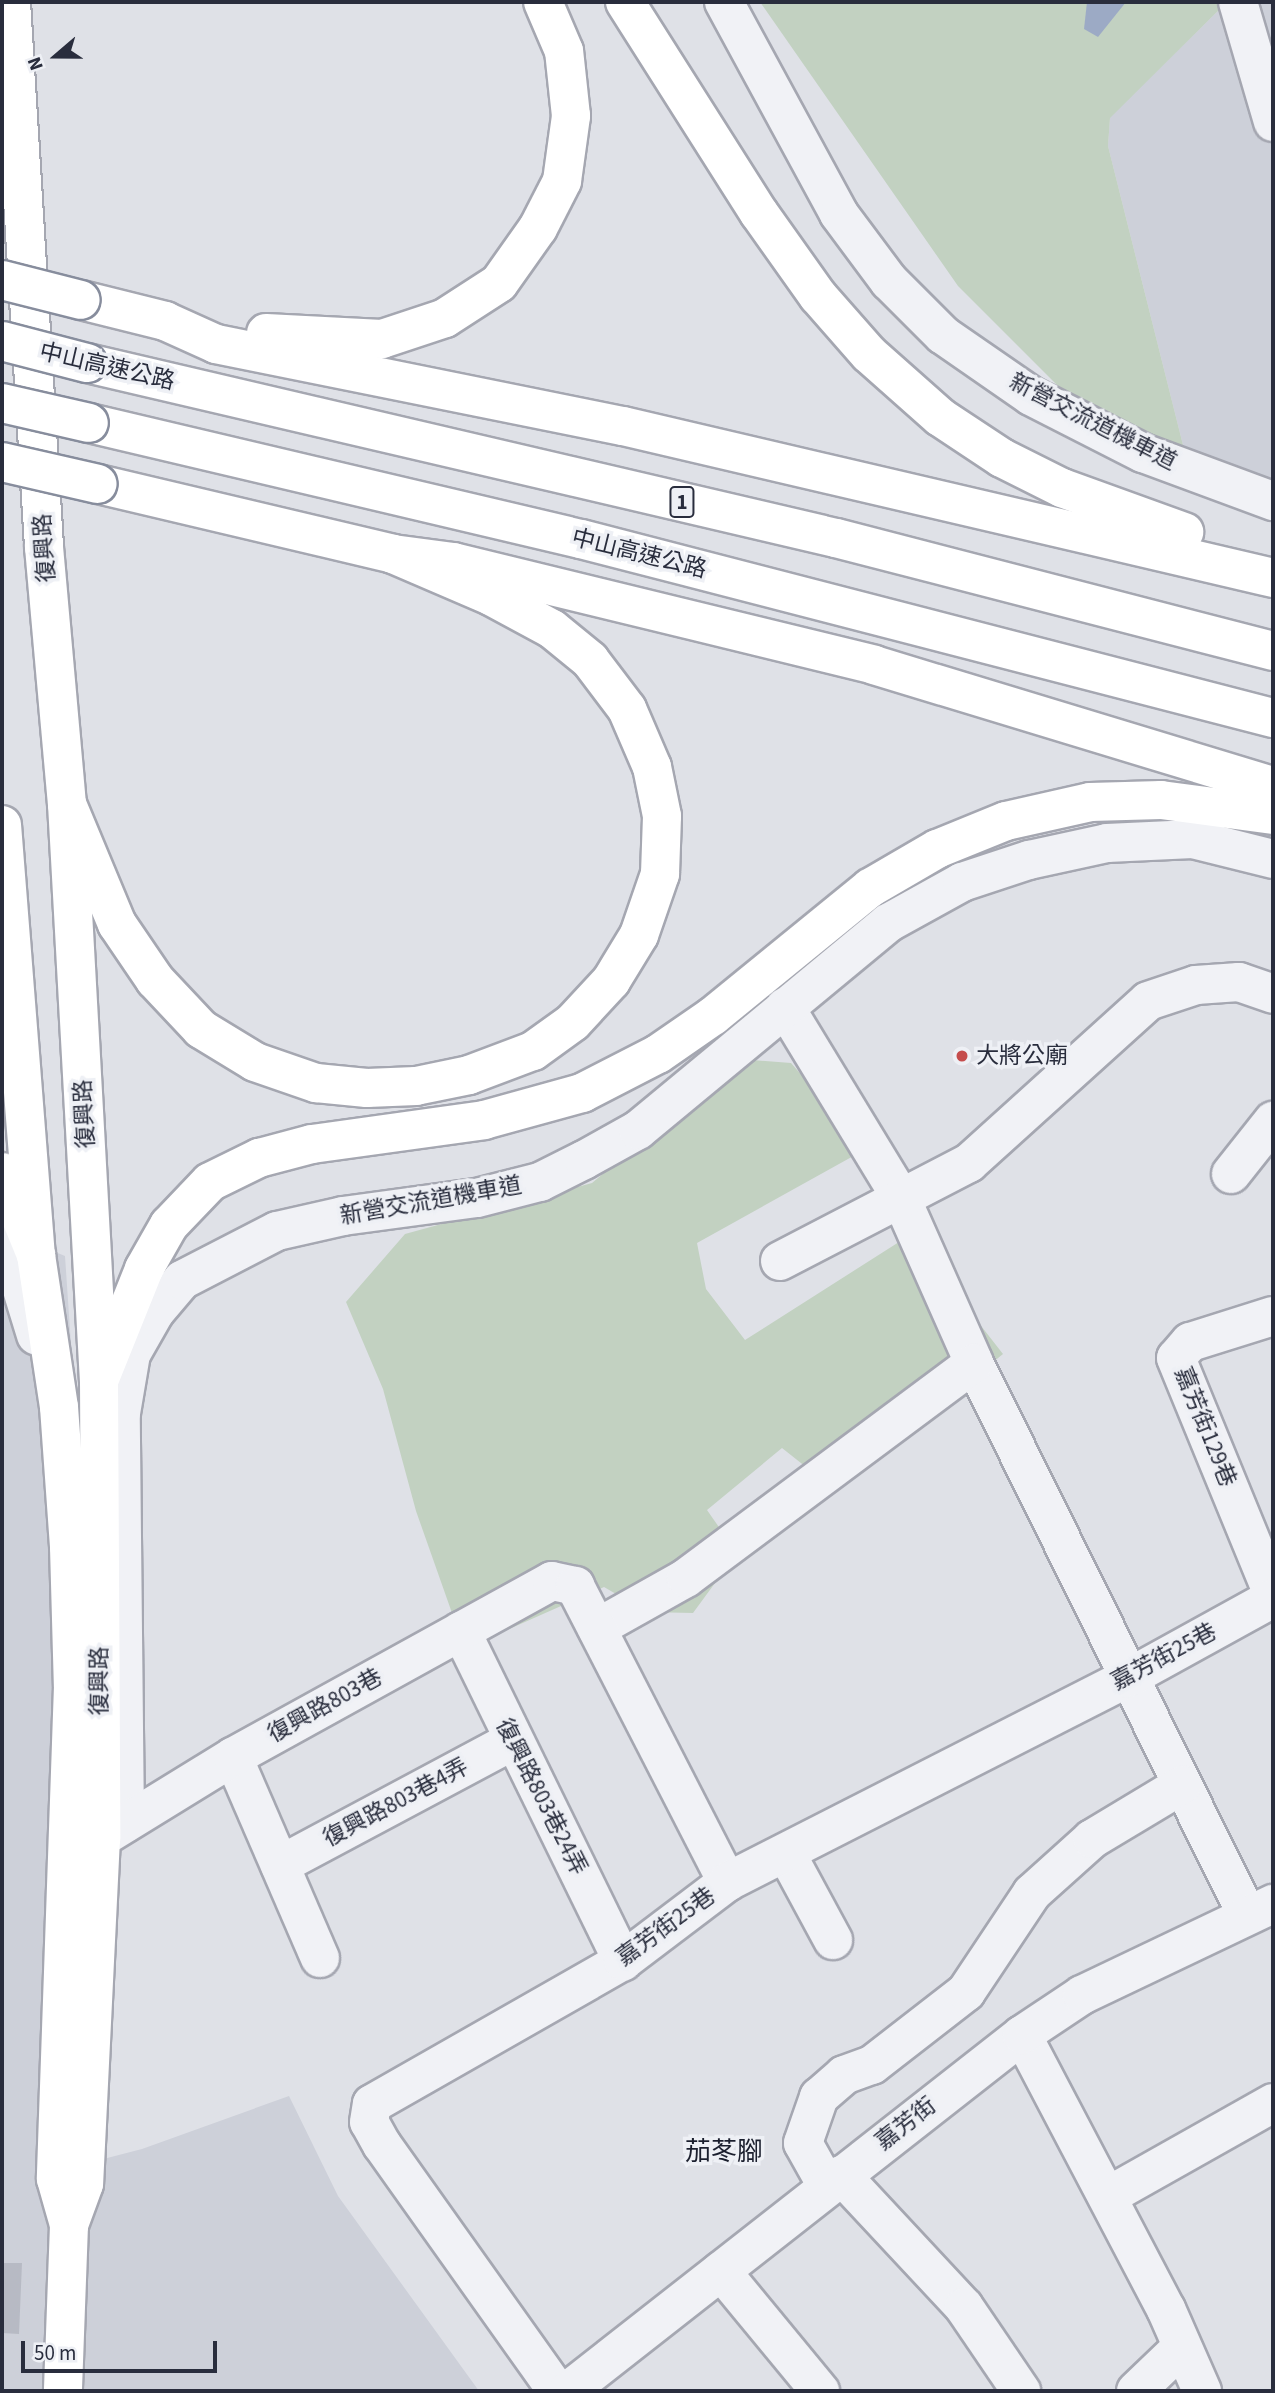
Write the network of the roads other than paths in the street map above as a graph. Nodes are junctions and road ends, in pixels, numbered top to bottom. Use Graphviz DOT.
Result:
graph roads {
  1 [pos="11,2"];
  2 [pos="543,2"];
  3 [pos="625,2"];
  4 [pos="724,2"];
  5 [pos="1238,2"];
  6 [pos="1273,122"];
  7 [pos="2,280"];
  8 [pos="165,321"];
  9 [pos="2,341"];
  10 [pos="2,404"];
  11 [pos="2,462"];
  12 [pos="1273,500"];
  13 [pos="393,554"];
  14 [pos="1273,557"];
  15 [pos="1273,578"];
  16 [pos="1273,651"];
  17 [pos="1273,718"];
  18 [pos="1273,786"];
  19 [pos="67,804"];
  20 [pos="1273,815"];
  21 [pos="2,825"];
  22 [pos="1273,859"];
  23 [pos="1273,994"];
  24 [pos="785,1007"];
  25 [pos="1273,1121"];
  26 [pos="2,1172"];
  27 [pos="1231,1174"];
  28 [pos="901,1198"];
  29 [pos="2,1238"];
  30 [pos="36,1255"];
  31 [pos="780,1261"];
  32 [pos="1273,1316"];
  33 [pos="974,1363"];
  34 [pos="99,1381"];
  35 [pos="59,1407"];
  36 [pos="1273,1597"];
  37 [pos="597,1628"];
  38 [pos="461,1631"];
  39 [pos="1128,1678"];
  40 [pos="512,1741"];
  41 [pos="233,1757"];
  42 [pos="1182,1785"];
  43 [pos="113,1830"];
  44 [pos="786,1853"];
  45 [pos="280,1864"];
  46 [pos="727,1882"];
  47 [pos="1260,1908"];
  48 [pos="833,1940"];
  49 [pos="320,1958"];
  50 [pos="623,1961"];
  51 [pos="1021,2035"];
  52 [pos="1273,2103"];
  53 [pos="834,2181"];
  54 [pos="1108,2196"];
  55 [pos="69,2225"];
  56 [pos="721,2271"];
  57 [pos="1180,2349"];
  58 [pos="63,2391"];
  59 [pos="557,2391"];
  60 [pos="568,2391"];
  61 [pos="820,2391"];
  62 [pos="1021,2391"];
  63 [pos="1136,2391"];
  64 [pos="1202,2391"];
  1 -- 19 [label="main road, 復興路"];
  2 -- 8 [label="main road"];
  3 -- 14 [label="main road"];
  4 -- 12 [label="street, 新營交流道機車道"];
  5 -- 6 [label="street"];
  7 -- 8 [label="main road, bridge"];
  8 -- 15 [label="main road"];
  9 -- 16 [label="main road, 中山高速公路 / 1, bridge"];
  10 -- 17 [label="main road, 中山高速公路, bridge"];
  11 -- 13 [label="main road, bridge"];
  13 -- 18 [label="main road"];
  13 -- 19 [label="main road"];
  19 -- 34 [label="main road, 復興路"];
  20 -- 34 [label="main road"];
  21 -- 30 [label="main road, 復興路"];
  22 -- 24 [label="street, 新營交流道機車道"];
  23 -- 28 [label="street"];
  24 -- 28 [label="street"];
  24 -- 43 [label="street, 新營交流道機車道"];
  25 -- 27 [label="street"];
  26 -- 30 [label="main road"];
  28 -- 31 [label="street"];
  28 -- 33 [label="street"];
  29 -- 35 [label="street"];
  30 -- 35 [label="main road, 復興路"];
  32 -- 36 [label="street, 嘉芳街129巷"];
  33 -- 37 [label="street"];
  33 -- 39 [label="street"];
  34 -- 43 [label="main road, 復興路"];
  35 -- 55 [label="main road, 復興路"];
  36 -- 39 [label="street, 嘉芳街25巷"];
  37 -- 38 [label="street, 復興路803巷"];
  37 -- 46 [label="street"];
  38 -- 40 [label="street, 復興路803巷24弄"];
  38 -- 41 [label="street, 復興路803巷"];
  39 -- 42 [label="street"];
  39 -- 44 [label="street, 嘉芳街25巷"];
  40 -- 45 [label="street, 復興路803巷4弄"];
  40 -- 50 [label="street, 復興路803巷24弄"];
  41 -- 43 [label="street, 復興路803巷"];
  41 -- 45 [label="street"];
  42 -- 47 [label="street"];
  42 -- 53 [label="street"];
  43 -- 55 [label="main road, 復興路"];
  44 -- 46 [label="street, 嘉芳街25巷"];
  44 -- 48 [label="street"];
  45 -- 49 [label="street"];
  46 -- 50 [label="street, 嘉芳街25巷"];
  47 -- 51 [label="street, 嘉芳街"];
  50 -- 59 [label="street, 嘉芳街25巷"];
  51 -- 53 [label="street, 嘉芳街"];
  51 -- 54 [label="street"];
  52 -- 54 [label="street"];
  53 -- 56 [label="street, 嘉芳街"];
  53 -- 62 [label="street"];
  54 -- 57 [label="street"];
  55 -- 58 [label="main road, 復興路"];
  56 -- 60 [label="street, 嘉芳街"];
  56 -- 61 [label="street"];
  57 -- 63 [label="street"];
  57 -- 64 [label="street"];
}
